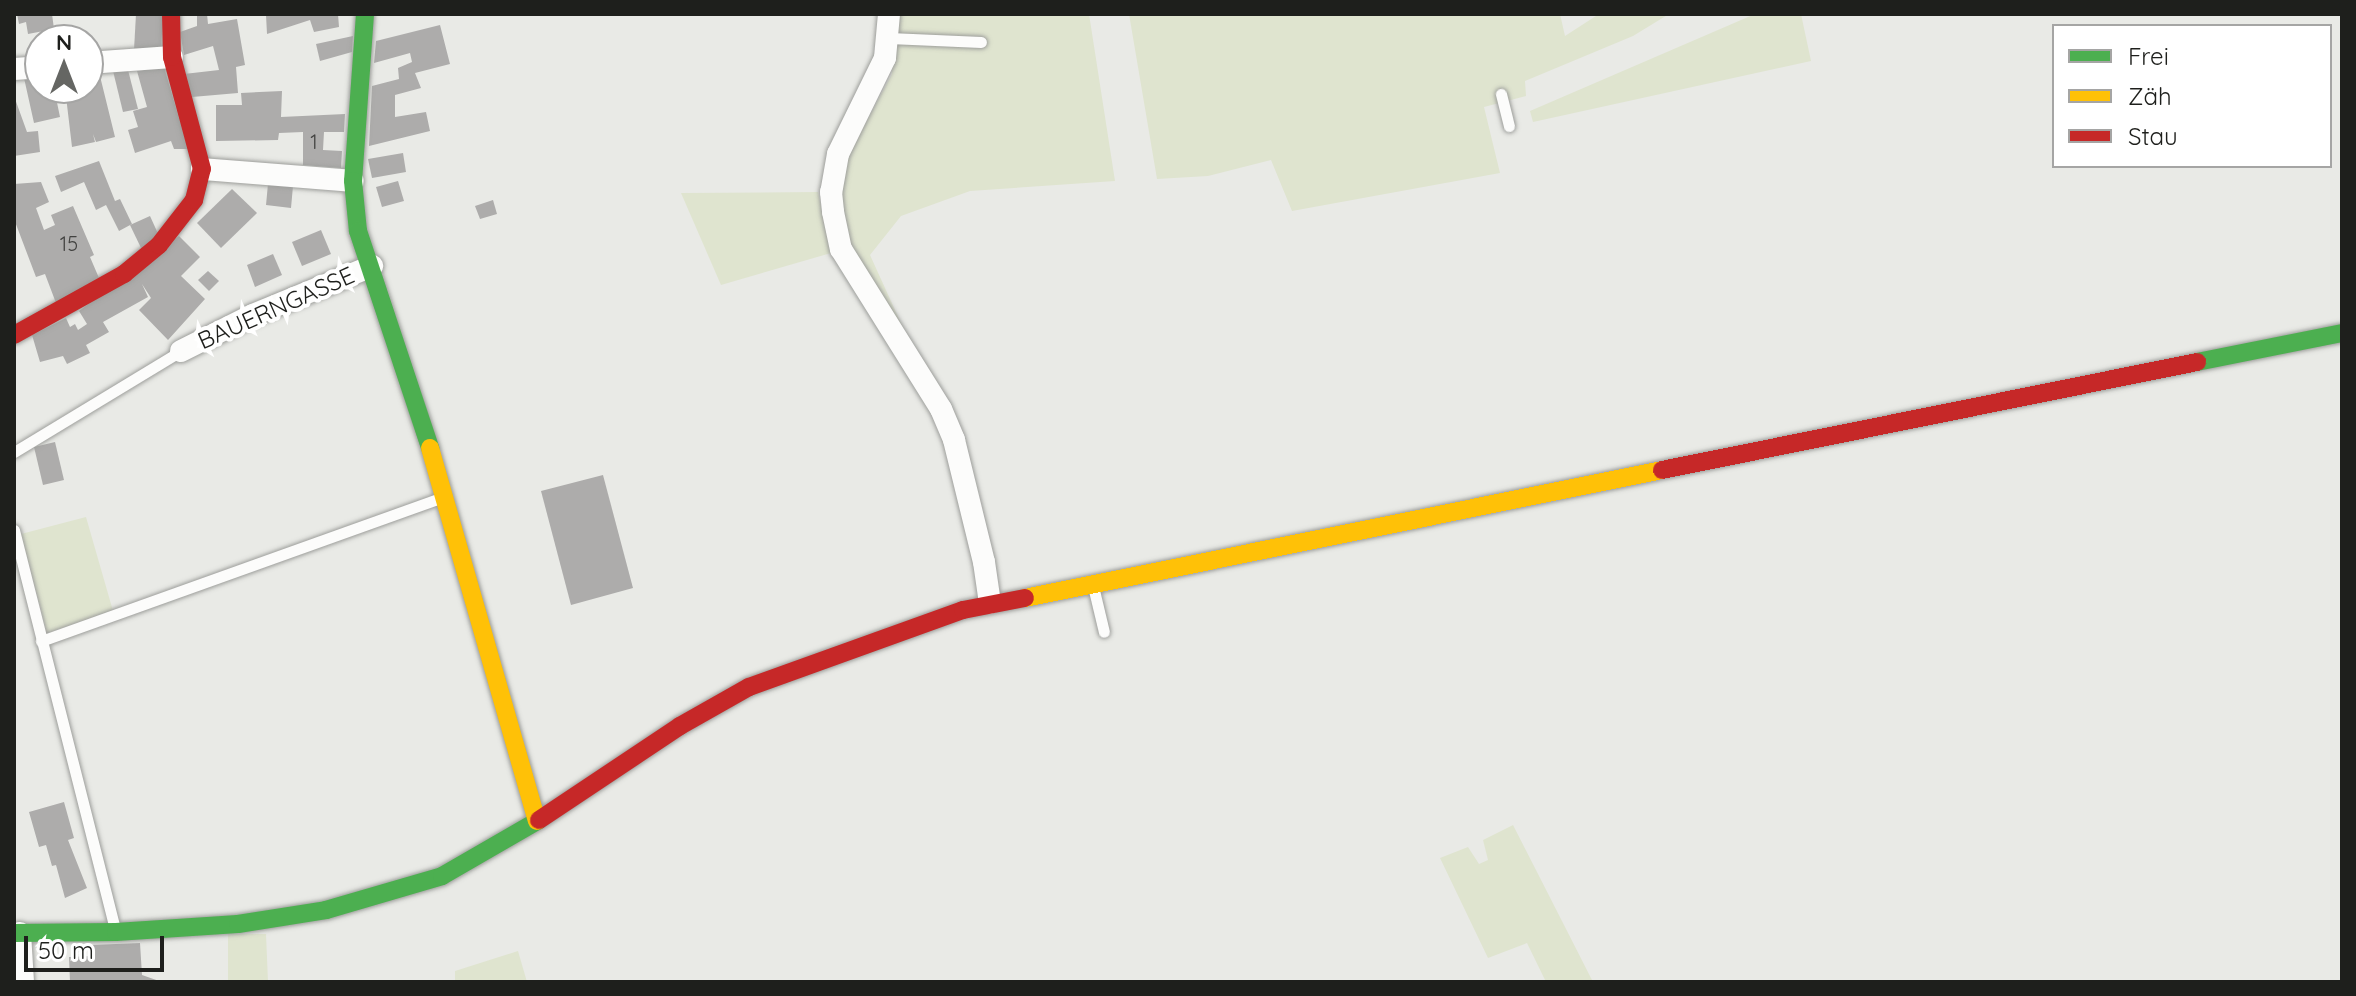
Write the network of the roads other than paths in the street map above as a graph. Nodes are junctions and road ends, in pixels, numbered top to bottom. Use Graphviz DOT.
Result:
graph roads {
  1 [pos="171,14"];
  2 [pos="365,14"];
  3 [pos="889,14"];
  4 [pos="889,38"];
  5 [pos="981,42"];
  6 [pos="172,57"];
  7 [pos="104,62"];
  8 [pos="1501,94"];
  9 [pos="1509,126"];
  10 [pos="202,169"];
  11 [pos="353,181"];
  12 [pos="374,274"];
  13 [pos="2342,333"];
  14 [pos="14,335"];
  15 [pos="181,351"];
  16 [pos="14,452"];
  17 [pos="446,496"];
  18 [pos="14,530"];
  19 [pos="1093,586"];
  20 [pos="990,603"];
  21 [pos="1104,632"];
  22 [pos="41,641"];
  23 [pos="537,821"];
  24 [pos="116,932"];
  25 [pos="17,933"];
  26 [pos="23,982"];
  1 -- 6 [label="street"];
  2 -- 11 [label="street, BAUERNGASSE"];
  3 -- 4 [label="street"];
  4 -- 5 [label="lane"];
  4 -- 20 [label="street"];
  6 -- 7 [label="street"];
  6 -- 10 [label="street"];
  8 -- 9 [label="lane"];
  10 -- 11 [label="street"];
  10 -- 14 [label="street"];
  11 -- 12 [label="street, BAUERNGASSE"];
  12 -- 15 [label="street, BAUERNGASSE"];
  12 -- 17 [label="street"];
  13 -- 19 [label="street"];
  15 -- 16 [label="lane"];
  17 -- 22 [label="lane"];
  17 -- 23 [label="street"];
  18 -- 22 [label="lane"];
  19 -- 20 [label="street"];
  19 -- 21 [label="lane"];
  20 -- 23 [label="street"];
  22 -- 24 [label="lane"];
  23 -- 24 [label="street"];
  24 -- 25 [label="street"];
  25 -- 26 [label="street"];
}
